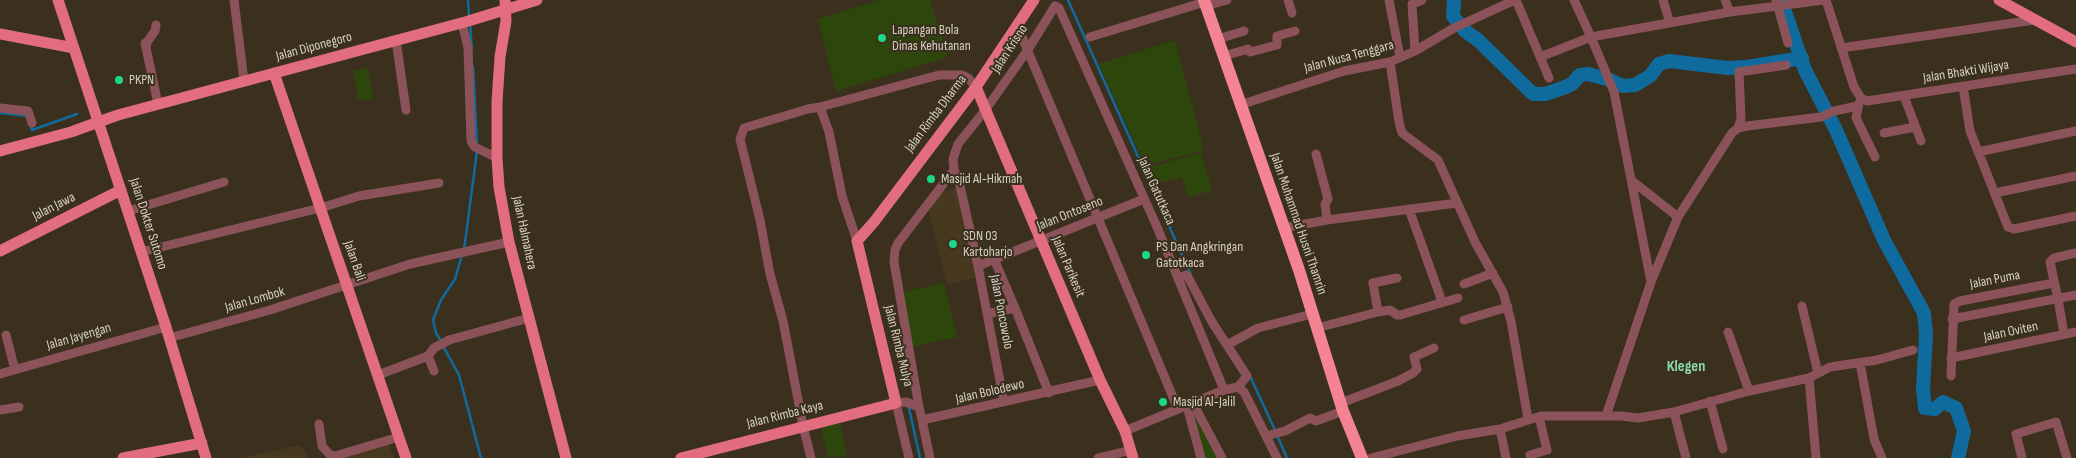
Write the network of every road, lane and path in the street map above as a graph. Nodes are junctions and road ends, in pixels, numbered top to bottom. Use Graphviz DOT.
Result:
graph roads {
  1 [pos="58,0"];
  2 [pos="234,0"];
  3 [pos="536,0"];
  4 [pos="1034,0"];
  5 [pos="1226,0"];
  6 [pos="1288,0"];
  7 [pos="1389,0"];
  8 [pos="1422,0"];
  9 [pos="1515,0"];
  10 [pos="1574,0"];
  11 [pos="1663,0"];
  12 [pos="1725,0"];
  13 [pos="1825,0"];
  14 [pos="1999,0"];
  15 [pos="1205,3"];
  16 [pos="506,4"];
  17 [pos="1777,4"];
  18 [pos="1057,6"];
  19 [pos="1730,12"];
  20 [pos="1292,13"];
  21 [pos="2034,20"];
  22 [pos="463,22"];
  23 [pos="1670,23"];
  24 [pos="156,24"];
  25 [pos="1017,25"];
  26 [pos="1244,31"];
  27 [pos="1295,31"];
  28 [pos="0,34"];
  29 [pos="1090,37"];
  30 [pos="1591,37"];
  31 [pos="396,40"];
  32 [pos="1218,40"];
  33 [pos="2076,42"];
  34 [pos="1788,43"];
  35 [pos="74,48"];
  36 [pos="1841,48"];
  37 [pos="1027,51"];
  38 [pos="1415,51"];
  39 [pos="1224,56"];
  40 [pos="1400,57"];
  41 [pos="1540,57"];
  42 [pos="1390,62"];
  43 [pos="1786,66"];
  44 [pos="2076,69"];
  45 [pos="274,73"];
  46 [pos="1550,78"];
  47 [pos="244,81"];
  48 [pos="1963,86"];
  49 [pos="976,87"];
  50 [pos="1904,96"];
  51 [pos="1859,102"];
  52 [pos="158,104"];
  53 [pos="1240,105"];
  54 [pos="820,107"];
  55 [pos="0,108"];
  56 [pos="986,109"];
  57 [pos="406,110"];
  58 [pos="32,123"];
  59 [pos="99,123"];
  60 [pos="1915,127"];
  61 [pos="1738,128"];
  62 [pos="2076,131"];
  63 [pos="1884,133"];
  64 [pos="1921,141"];
  65 [pos="0,151"];
  66 [pos="1978,152"];
  67 [pos="1316,154"];
  68 [pos="1874,157"];
  69 [pos="497,158"];
  70 [pos="954,170"];
  71 [pos="2076,176"];
  72 [pos="1632,180"];
  73 [pos="224,182"];
  74 [pos="439,183"];
  75 [pos="121,190"];
  76 [pos="1995,193"];
  77 [pos="1144,199"];
  78 [pos="1457,203"];
  79 [pos="320,208"];
  80 [pos="1409,209"];
  81 [pos="128,211"];
  82 [pos="2076,216"];
  83 [pos="1098,217"];
  84 [pos="1678,217"];
  85 [pos="1327,220"];
  86 [pos="1284,228"];
  87 [pos="1041,241"];
  88 [pos="509,242"];
  89 [pos="857,242"];
  90 [pos="0,251"];
  91 [pos="142,252"];
  92 [pos="2076,253"];
  93 [pos="994,259"];
  94 [pos="978,266"];
  95 [pos="1493,273"];
  96 [pos="1397,278"];
  97 [pos="1178,279"];
  98 [pos="1651,282"];
  99 [pos="2054,283"];
  100 [pos="1464,284"];
  101 [pos="347,286"];
  102 [pos="2076,295"];
  103 [pos="1458,298"];
  104 [pos="2058,299"];
  105 [pos="1441,303"];
  106 [pos="1802,306"];
  107 [pos="1508,307"];
  108 [pos="1014,308"];
  109 [pos="1378,312"];
  110 [pos="987,314"];
  111 [pos="1312,314"];
  112 [pos="529,318"];
  113 [pos="1952,319"];
  114 [pos="1464,320"];
  115 [pos="1317,328"];
  116 [pos="168,332"];
  117 [pos="1728,332"];
  118 [pos="2076,332"];
  119 [pos="2064,334"];
  120 [pos="6,335"];
  121 [pos="1230,344"];
  122 [pos="1434,348"];
  123 [pos="1913,350"];
  124 [pos="428,356"];
  125 [pos="1951,358"];
  126 [pos="1860,363"];
  127 [pos="15,370"];
  128 [pos="434,371"];
  129 [pos="1818,373"];
  130 [pos="0,374"];
  131 [pos="378,375"];
  132 [pos="1951,376"];
  133 [pos="1809,378"];
  134 [pos="1100,380"];
  135 [pos="1224,390"];
  136 [pos="1241,390"];
  137 [pos="1749,391"];
  138 [pos="1049,393"];
  139 [pos="1004,402"];
  140 [pos="1710,402"];
  141 [pos="896,403"];
  142 [pos="1186,406"];
  143 [pos="19,407"];
  144 [pos="919,407"];
  145 [pos="1342,407"];
  146 [pos="0,410"];
  147 [pos="1674,412"];
  148 [pos="1606,416"];
  149 [pos="1538,417"];
  150 [pos="1528,419"];
  151 [pos="922,420"];
  152 [pos="319,424"];
  153 [pos="803,426"];
  154 [pos="1500,429"];
  155 [pos="1125,431"];
  156 [pos="1266,436"];
  157 [pos="399,437"];
  158 [pos="202,443"];
  159 [pos="1722,448"];
  160 [pos="1132,454"];
  161 [pos="122,458"];
  162 [pos="206,458"];
  163 [pos="406,458"];
  164 [pos="566,458"];
  165 [pos="681,458"];
  166 [pos="811,458"];
  167 [pos="909,458"];
  168 [pos="930,458"];
  169 [pos="1098,458"];
  170 [pos="1201,458"];
  171 [pos="1222,458"];
  172 [pos="1277,458"];
  173 [pos="1362,458"];
  174 [pos="1371,458"];
  175 [pos="1506,458"];
  176 [pos="1531,458"];
  177 [pos="1686,458"];
  178 [pos="1816,458"];
  179 [pos="1882,458"];
  180 [pos="2022,458"];
  181 [pos="2067,458"];
  1 -- 35 [label="main road, Jalan Dokter Sutomo"];
  2 -- 47 [label="street"];
  3 -- 16 [label="main road, Jalan Diponegoro"];
  4 -- 25 [label="main road, Jalan Rimba Dharma"];
  5 -- 15 [label="street"];
  6 -- 20 [label="street"];
  7 -- 40 [label="street"];
  8 -- 38 [label="street"];
  9 -- 38 [label="street, Jalan Nusa Tenggara"];
  9 -- 41 [label="street"];
  10 -- 30 [label="street"];
  11 -- 23 [label="street"];
  12 -- 19 [label="street"];
  13 -- 17 [label="street"];
  13 -- 36 [label="street"];
  14 -- 21 [label="main road"];
  15 -- 29 [label="street"];
  15 -- 32 [label="highway, Jalan Muhammad Husni Thamrin"];
  16 -- 22 [label="main road, Jalan Diponegoro"];
  16 -- 69 [label="main road, Jalan Halmahera"];
  17 -- 19 [label="street"];
  17 -- 34 [label="street"];
  18 -- 37 [label="street, Jalan Krisno"];
  18 -- 77 [label="street, Jalan Gatutkaca"];
  19 -- 23 [label="street"];
  21 -- 33 [label="main road"];
  21 -- 36 [label="street"];
  22 -- 31 [label="main road, Jalan Diponegoro"];
  22 -- 69 [label="street"];
  23 -- 30 [label="street"];
  24 -- 52 [label="street"];
  25 -- 37 [label="street"];
  25 -- 49 [label="main road, Jalan Rimba Dharma"];
  26 -- 32 [label="street"];
  27 -- 39 [label="street"];
  28 -- 35 [label="main road"];
  30 -- 41 [label="street"];
  30 -- 72 [label="street"];
  31 -- 45 [label="main road, Jalan Diponegoro"];
  31 -- 57 [label="street"];
  32 -- 39 [label="highway, Jalan Muhammad Husni Thamrin"];
  35 -- 59 [label="main road, Jalan Dokter Sutomo"];
  36 -- 51 [label="street"];
  37 -- 56 [label="street, Jalan Krisno"];
  37 -- 83 [label="street"];
  38 -- 40 [label="street, Jalan Nusa Tenggara"];
  39 -- 53 [label="highway, Jalan Muhammad Husni Thamrin"];
  40 -- 42 [label="street, Jalan Nusa Tenggara"];
  41 -- 46 [label="street"];
  42 -- 53 [label="street, Jalan Nusa Tenggara"];
  42 -- 78 [label="street"];
  43 -- 61 [label="street"];
  44 -- 48 [label="street, Jalan Bhakti Wijaya"];
  45 -- 47 [label="main road, Jalan Diponegoro"];
  45 -- 79 [label="main road, Jalan Bali"];
  47 -- 52 [label="main road, Jalan Diponegoro"];
  48 -- 50 [label="street, Jalan Bhakti Wijaya"];
  48 -- 66 [label="street"];
  49 -- 54 [label="street"];
  49 -- 56 [label="main road, Jalan Parikesit"];
  49 -- 89 [label="main road, Jalan Rimba Dharma"];
  50 -- 51 [label="street, Jalan Bhakti Wijaya"];
  50 -- 60 [label="street"];
  51 -- 61 [label="street, Jalan Bhakti Wijaya"];
  51 -- 68 [label="street"];
  52 -- 59 [label="main road, Jalan Diponegoro"];
  53 -- 86 [label="highway, Jalan Muhammad Husni Thamrin"];
  54 -- 89 [label="street"];
  54 -- 153 [label="street"];
  55 -- 58 [label="street"];
  56 -- 70 [label="street, Jalan Krisno"];
  56 -- 87 [label="main road, Jalan Parikesit"];
  59 -- 65 [label="main road, Jalan Diponegoro"];
  59 -- 75 [label="main road, Jalan Dokter Sutomo"];
  60 -- 63 [label="street"];
  60 -- 64 [label="street"];
  61 -- 84 [label="street"];
  62 -- 66 [label="street"];
  66 -- 76 [label="street"];
  67 -- 85 [label="street"];
  69 -- 88 [label="main road, Jalan Halmahera"];
  70 -- 94 [label="street, Jalan Poncowolo"];
  70 -- 144 [label="street"];
  71 -- 76 [label="street"];
  72 -- 84 [label="street"];
  72 -- 98 [label="street"];
  73 -- 81 [label="street"];
  74 -- 79 [label="street"];
  75 -- 81 [label="main road, Jalan Dokter Sutomo"];
  75 -- 90 [label="main road, Jalan Jawa"];
  76 -- 82 [label="street"];
  77 -- 83 [label="street, Jalan Ontoseno"];
  77 -- 97 [label="street, Jalan Gatutkaca"];
  78 -- 80 [label="street"];
  78 -- 95 [label="street"];
  79 -- 91 [label="street"];
  79 -- 101 [label="main road, Jalan Bali"];
  80 -- 85 [label="street"];
  80 -- 105 [label="street"];
  81 -- 91 [label="main road, Jalan Dokter Sutomo"];
  83 -- 87 [label="street, Jalan Ontoseno"];
  83 -- 142 [label="street"];
  84 -- 98 [label="street"];
  85 -- 86 [label="street"];
  86 -- 111 [label="highway, Jalan Muhammad Husni Thamrin"];
  87 -- 93 [label="street, Jalan Ontoseno"];
  87 -- 134 [label="main road, Jalan Parikesit"];
  88 -- 101 [label="street, Jalan Lombok"];
  88 -- 112 [label="main road, Jalan Halmahera"];
  89 -- 141 [label="main road, Jalan Rimba Mulya"];
  91 -- 116 [label="main road, Jalan Dokter Sutomo"];
  92 -- 99 [label="street"];
  93 -- 94 [label="street, Jalan Ontoseno"];
  93 -- 108 [label="street"];
  94 -- 110 [label="street, Jalan Poncowolo"];
  95 -- 100 [label="street"];
  95 -- 107 [label="street"];
  96 -- 109 [label="street"];
  97 -- 121 [label="street"];
  97 -- 135 [label="street, Jalan Gatutkaca"];
  98 -- 148 [label="street"];
  99 -- 104 [label="street"];
  99 -- 113 [label="street, Jalan Puma"];
  101 -- 116 [label="street, Jalan Lombok"];
  101 -- 131 [label="main road, Jalan Bali"];
  102 -- 104 [label="street"];
  103 -- 105 [label="street"];
  104 -- 113 [label="street"];
  104 -- 119 [label="street"];
  105 -- 109 [label="street"];
  106 -- 129 [label="street"];
  107 -- 114 [label="street"];
  107 -- 150 [label="street"];
  108 -- 110 [label="street"];
  108 -- 138 [label="street"];
  109 -- 115 [label="street"];
  110 -- 139 [label="street, Jalan Poncowolo"];
  111 -- 115 [label="highway, Jalan Muhammad Husni Thamrin"];
  111 -- 121 [label="street"];
  112 -- 124 [label="street"];
  112 -- 164 [label="main road, Jalan Halmahera"];
  113 -- 125 [label="street, Jalan Puma"];
  115 -- 145 [label="highway, Jalan Muhammad Husni Thamrin"];
  116 -- 127 [label="street, Jalan Jayengan"];
  116 -- 158 [label="main road, Jalan Dokter Sutomo"];
  117 -- 137 [label="street"];
  118 -- 119 [label="street, Jalan Oviten"];
  119 -- 125 [label="street, Jalan Oviten"];
  120 -- 127 [label="street"];
  121 -- 136 [label="street"];
  122 -- 145 [label="street"];
  123 -- 126 [label="street"];
  124 -- 128 [label="street"];
  124 -- 131 [label="street"];
  125 -- 132 [label="street, Jalan Puma"];
  126 -- 129 [label="street"];
  126 -- 179 [label="street"];
  127 -- 130 [label="street, Jalan Jayengan"];
  129 -- 133 [label="street"];
  131 -- 157 [label="main road, Jalan Bali"];
  133 -- 137 [label="street"];
  133 -- 178 [label="street"];
  134 -- 138 [label="street, Jalan Bolodewo"];
  134 -- 155 [label="main road, Jalan Parikesit"];
  135 -- 136 [label="street"];
  135 -- 142 [label="street"];
  136 -- 156 [label="street"];
  137 -- 140 [label="street"];
  138 -- 139 [label="street, Jalan Bolodewo"];
  139 -- 151 [label="street, Jalan Bolodewo"];
  140 -- 147 [label="street"];
  140 -- 159 [label="street"];
  141 -- 144 [label="street"];
  141 -- 153 [label="main road, Jalan Rimba Kaya"];
  141 -- 167 [label="street, Jalan Rimba Mulya"];
  142 -- 155 [label="street"];
  142 -- 170 [label="street"];
  142 -- 171 [label="street"];
  143 -- 146 [label="street"];
  144 -- 151 [label="street"];
  145 -- 156 [label="street"];
  145 -- 173 [label="highway, Jalan Muhammad Husni Thamrin"];
  147 -- 148 [label="street"];
  147 -- 177 [label="street"];
  148 -- 149 [label="street"];
  149 -- 150 [label="street"];
  149 -- 176 [label="street"];
  150 -- 154 [label="street"];
  151 -- 168 [label="street"];
  152 -- 157 [label="street"];
  153 -- 165 [label="main road, Jalan Rimba Kaya"];
  153 -- 166 [label="street"];
  154 -- 174 [label="street"];
  154 -- 175 [label="street"];
  155 -- 160 [label="main road, Jalan Parikesit"];
  156 -- 172 [label="street"];
  157 -- 163 [label="main road, Jalan Bali"];
  158 -- 161 [label="main road"];
  158 -- 162 [label="main road, Jalan Dokter Sutomo"];
  160 -- 169 [label="street"];
  180 -- 181 [label="street"];
}
